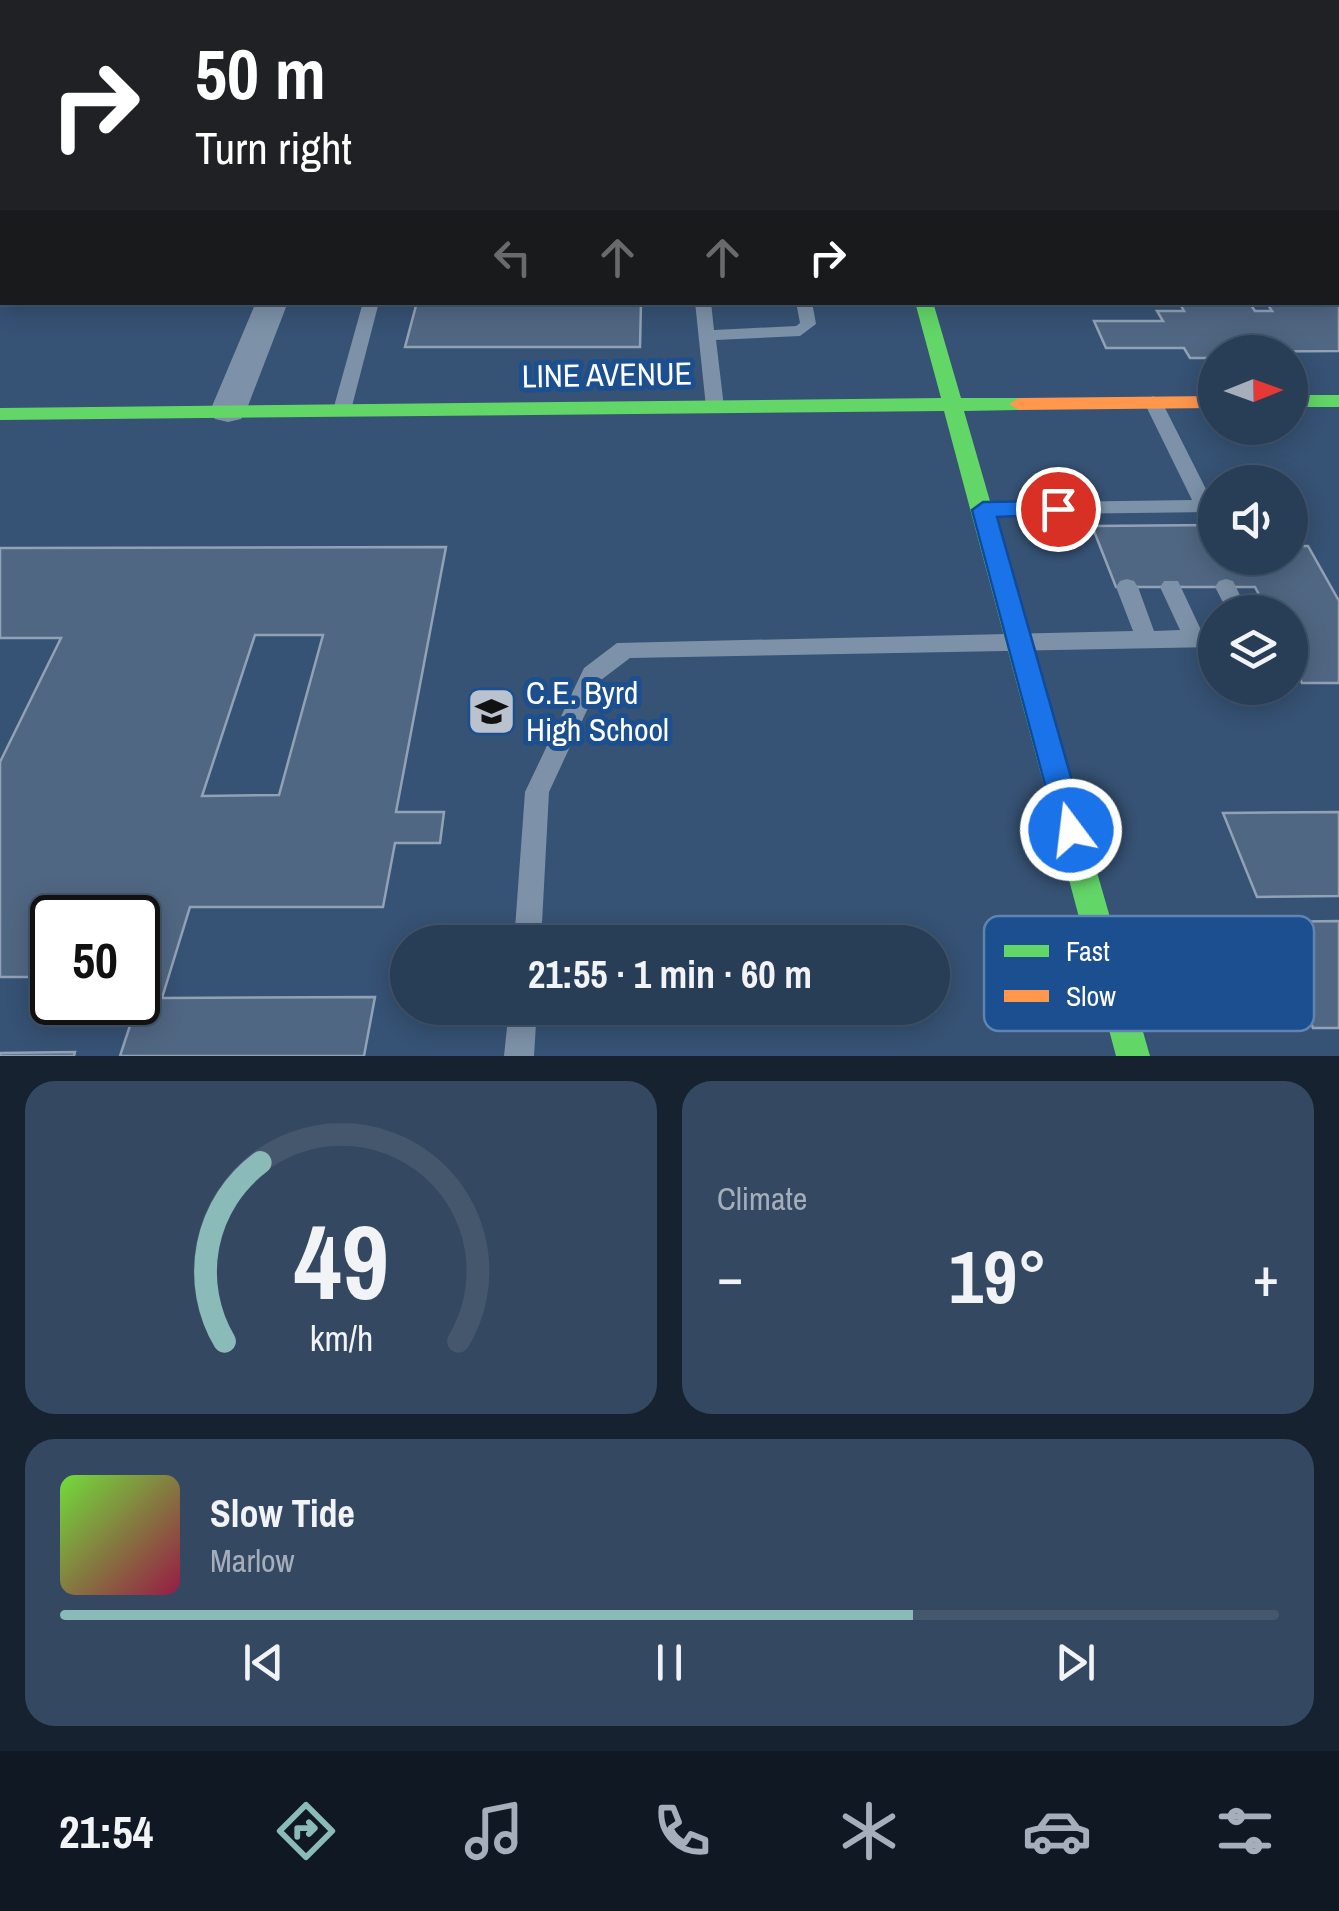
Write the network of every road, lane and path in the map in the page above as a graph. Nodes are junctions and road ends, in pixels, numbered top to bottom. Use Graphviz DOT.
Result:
graph roads {
  1 [pos="271,305"];
  2 [pos="370,305"];
  3 [pos="703,305"];
  4 [pos="805,305"];
  5 [pos="925,305"];
  6 [pos="707,335"];
  7 [pos="1339,400"];
  8 [pos="1308,401"];
  9 [pos="1153,402"];
  10 [pos="1198,402"];
  11 [pos="955,404"];
  12 [pos="715,407"];
  13 [pos="342,410"];
  14 [pos="228,412"];
  15 [pos="0,414"];
  16 [pos="983,510"];
  17 [pos="1127,587"];
  18 [pos="1171,587"];
  19 [pos="1226,587"];
  20 [pos="1230,595"];
  21 [pos="1198,629"];
  22 [pos="1198,638"];
  23 [pos="1147,640"];
  24 [pos="1020,641"];
  25 [pos="1095,916"];
  26 [pos="528,925"];
  27 [pos="521,1025"];
  28 [pos="1126,1031"];
  29 [pos="519,1056"];
  30 [pos="1133,1056"];
  1 -- 14 [label="street"];
  2 -- 13 [label="lane"];
  3 -- 6 [label="lane"];
  4 -- 6 [label="lane"];
  5 -- 11 [label="main road"];
  6 -- 12 [label="lane"];
  7 -- 8 [label="main road"];
  9 -- 10 [label="main road, LINE AVENUE"];
  9 -- 11 [label="main road, LINE AVENUE"];
  9 -- 16 [label="lane"];
  11 -- 12 [label="main road, LINE AVENUE"];
  11 -- 16 [label="main road"];
  12 -- 13 [label="main road, LINE AVENUE"];
  13 -- 14 [label="main road, LINE AVENUE"];
  14 -- 15 [label="main road, LINE AVENUE"];
  16 -- 24 [label="main road"];
  17 -- 23 [label="lane"];
  18 -- 21 [label="lane"];
  19 -- 20 [label="lane"];
  22 -- 23 [label="lane"];
  23 -- 24 [label="lane"];
  24 -- 25 [label="main road"];
  24 -- 26 [label="lane"];
  27 -- 29 [label="lane"];
  28 -- 30 [label="main road"];
}
